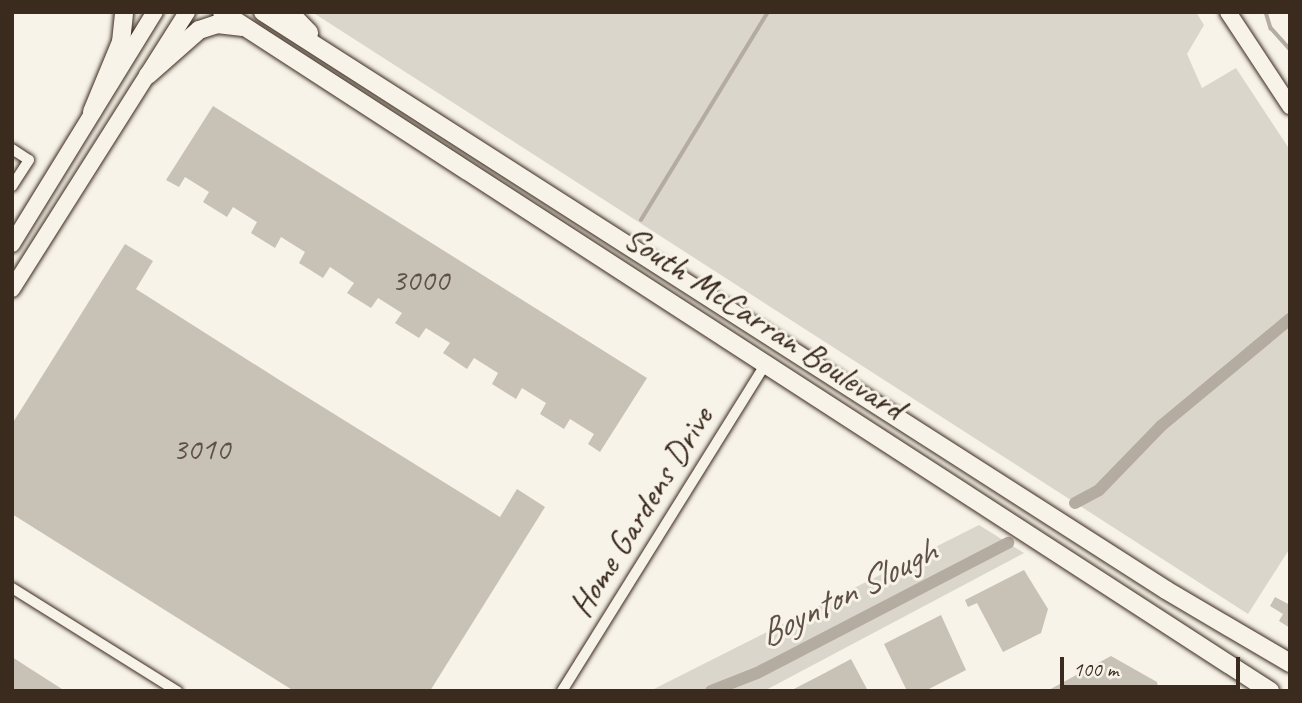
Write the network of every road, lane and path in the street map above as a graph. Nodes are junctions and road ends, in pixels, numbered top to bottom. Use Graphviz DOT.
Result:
graph roads {
  1 [pos="124,12"];
  2 [pos="155,12"];
  3 [pos="187,12"];
  4 [pos="222,12"];
  5 [pos="262,12"];
  6 [pos="289,12"];
  7 [pos="1228,12"];
  8 [pos="246,27"];
  9 [pos="334,58"];
  10 [pos="148,75"];
  11 [pos="1290,106"];
  12 [pos="92,112"];
  13 [pos="12,149"];
  14 [pos="12,186"];
  15 [pos="12,244"];
  16 [pos="12,289"];
  17 [pos="767,362"];
  18 [pos="965,461"];
  19 [pos="12,587"];
  20 [pos="1290,663"];
  21 [pos="177,691"];
  22 [pos="562,691"];
  23 [pos="1270,691"];
  1 -- 12 [label="main road"];
  2 -- 12 [label="main road"];
  3 -- 10 [label="main road"];
  4 -- 8 [label="main road, South McCarran Boulevard"];
  5 -- 9 [label="main road, South McCarran Boulevard"];
  6 -- 9 [label="main road"];
  7 -- 11 [label="main road"];
  8 -- 10 [label="main road"];
  8 -- 17 [label="main road, South McCarran Boulevard"];
  9 -- 18 [label="main road, South McCarran Boulevard"];
  10 -- 16 [label="main road"];
  12 -- 15 [label="main road"];
  13 -- 14 [label="street"];
  17 -- 18 [label="main road"];
  17 -- 22 [label="street, Home Gardens Drive"];
  17 -- 23 [label="main road, South McCarran Boulevard"];
  18 -- 20 [label="main road, South McCarran Boulevard"];
  19 -- 21 [label="street"];
}
